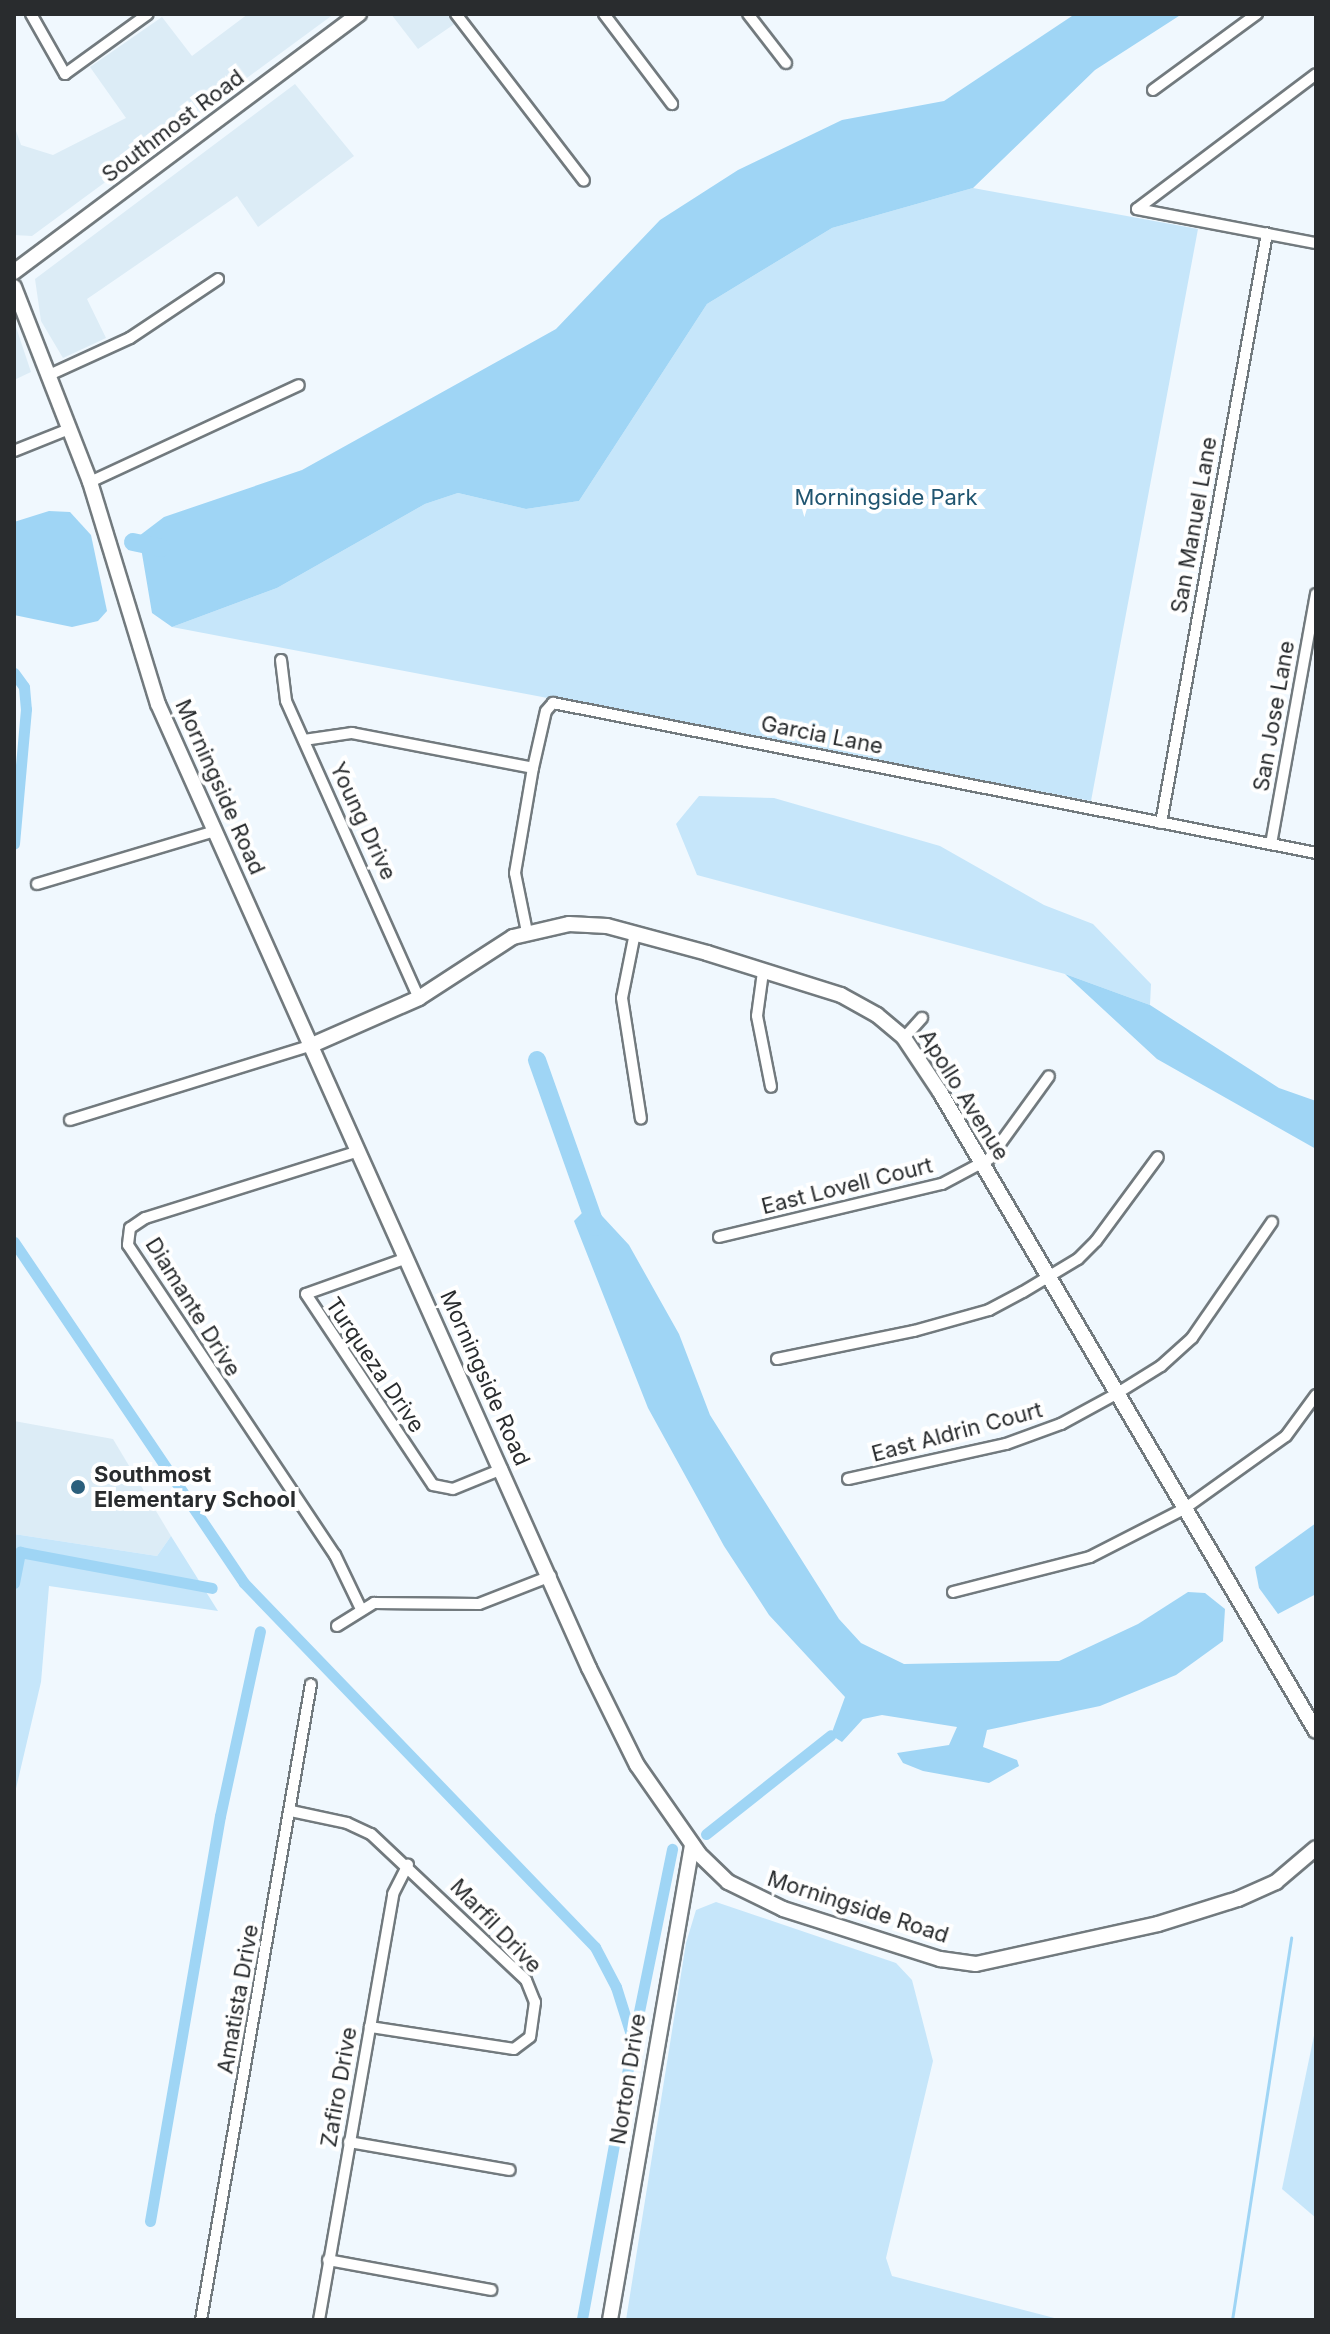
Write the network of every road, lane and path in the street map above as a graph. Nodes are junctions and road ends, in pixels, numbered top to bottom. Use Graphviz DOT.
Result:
graph roads {
  1 [pos="31,14"];
  2 [pos="148,14"];
  3 [pos="359,14"];
  4 [pos="456,14"];
  5 [pos="604,14"];
  6 [pos="748,14"];
  7 [pos="1257,14"];
  8 [pos="786,63"];
  9 [pos="1316,74"];
  10 [pos="1153,90"];
  11 [pos="672,104"];
  12 [pos="584,181"];
  13 [pos="1267,233"];
  14 [pos="1316,243"];
  15 [pos="14,272"];
  16 [pos="218,279"];
  17 [pos="14,287"];
  18 [pos="47,376"];
  19 [pos="299,385"];
  20 [pos="69,429"];
  21 [pos="14,451"];
  22 [pos="90,482"];
  23 [pos="1316,594"];
  24 [pos="281,660"];
  25 [pos="304,740"];
  26 [pos="533,768"];
  27 [pos="1161,823"];
  28 [pos="215,831"];
  29 [pos="1271,844"];
  30 [pos="1316,853"];
  31 [pos="37,884"];
  32 [pos="527,932"];
  33 [pos="635,933"];
  34 [pos="763,972"];
  35 [pos="419,998"];
  36 [pos="922,1018"];
  37 [pos="904,1038"];
  38 [pos="312,1045"];
  39 [pos="1049,1076"];
  40 [pos="771,1087"];
  41 [pos="641,1119"];
  42 [pos="70,1120"];
  43 [pos="359,1151"];
  44 [pos="1158,1157"];
  45 [pos="982,1164"];
  46 [pos="1272,1222"];
  47 [pos="719,1237"];
  48 [pos="407,1258"];
  49 [pos="1048,1278"];
  50 [pos="777,1359"];
  51 [pos="1116,1394"];
  52 [pos="1316,1395"];
  53 [pos="502,1469"];
  54 [pos="848,1479"];
  55 [pos="1184,1509"];
  56 [pos="551,1576"];
  57 [pos="953,1592"];
  58 [pos="361,1609"];
  59 [pos="337,1626"];
  60 [pos="311,1684"];
  61 [pos="1316,1731"];
  62 [pos="291,1811"];
  63 [pos="692,1845"];
  64 [pos="1316,1848"];
  65 [pos="408,1865"];
  66 [pos="370,2027"];
  67 [pos="349,2142"];
  68 [pos="510,2170"];
  69 [pos="328,2260"];
  70 [pos="491,2290"];
  71 [pos="201,2320"];
  72 [pos="319,2320"];
  73 [pos="610,2320"];
  1 -- 2 [label="street"];
  3 -- 15 [label="street, Southmost Road"];
  4 -- 12 [label="street"];
  5 -- 11 [label="street"];
  6 -- 8 [label="street"];
  7 -- 10 [label="street"];
  9 -- 13 [label="street"];
  13 -- 14 [label="street"];
  13 -- 27 [label="street, San Manuel Lane"];
  16 -- 18 [label="street"];
  17 -- 18 [label="street, Morningside Road"];
  18 -- 20 [label="street, Morningside Road"];
  19 -- 22 [label="street"];
  20 -- 21 [label="street"];
  20 -- 22 [label="street, Morningside Road"];
  22 -- 28 [label="street, Morningside Road"];
  23 -- 29 [label="street, San Jose Lane"];
  24 -- 25 [label="street, Young Drive"];
  25 -- 26 [label="street"];
  25 -- 35 [label="street, Young Drive"];
  26 -- 27 [label="street, Garcia Lane"];
  26 -- 32 [label="street, Garcia Lane"];
  27 -- 29 [label="street, Garcia Lane"];
  28 -- 31 [label="street"];
  28 -- 38 [label="street, Morningside Road"];
  29 -- 30 [label="street, Garcia Lane"];
  32 -- 33 [label="street, Apollo Avenue"];
  32 -- 35 [label="street, Apollo Avenue"];
  33 -- 34 [label="street, Apollo Avenue"];
  33 -- 41 [label="street"];
  34 -- 37 [label="street, Apollo Avenue"];
  34 -- 40 [label="street"];
  35 -- 38 [label="street, Apollo Avenue"];
  36 -- 37 [label="street"];
  37 -- 45 [label="street, Apollo Avenue"];
  38 -- 42 [label="street"];
  38 -- 43 [label="street, Morningside Road"];
  39 -- 45 [label="street"];
  43 -- 48 [label="street, Morningside Road"];
  43 -- 58 [label="street, Diamante Drive"];
  44 -- 49 [label="street"];
  45 -- 47 [label="street, East Lovell Court"];
  45 -- 49 [label="street, Apollo Avenue"];
  46 -- 51 [label="street, East Aldrin Court"];
  48 -- 53 [label="street, Morningside Road"];
  48 -- 53 [label="street, Turqueza Drive"];
  49 -- 50 [label="street"];
  49 -- 51 [label="street, Apollo Avenue"];
  51 -- 54 [label="street, East Aldrin Court"];
  51 -- 55 [label="street, Apollo Avenue"];
  52 -- 55 [label="street"];
  53 -- 56 [label="street, Morningside Road"];
  55 -- 57 [label="street"];
  55 -- 61 [label="street, Apollo Avenue"];
  56 -- 58 [label="street"];
  56 -- 63 [label="street, Morningside Road"];
  58 -- 59 [label="street"];
  60 -- 62 [label="street, Amatista Drive"];
  62 -- 65 [label="street, Marfil Drive"];
  62 -- 71 [label="street, Amatista Drive"];
  63 -- 64 [label="street, Morningside Road"];
  63 -- 73 [label="street, Norton Drive"];
  65 -- 66 [label="street, Zafiro Drive"];
  65 -- 66 [label="street, Marfil Drive"];
  66 -- 67 [label="street, Zafiro Drive"];
  67 -- 68 [label="street"];
  67 -- 69 [label="street, Zafiro Drive"];
  69 -- 70 [label="street"];
  69 -- 72 [label="street, Zafiro Drive"];
}
